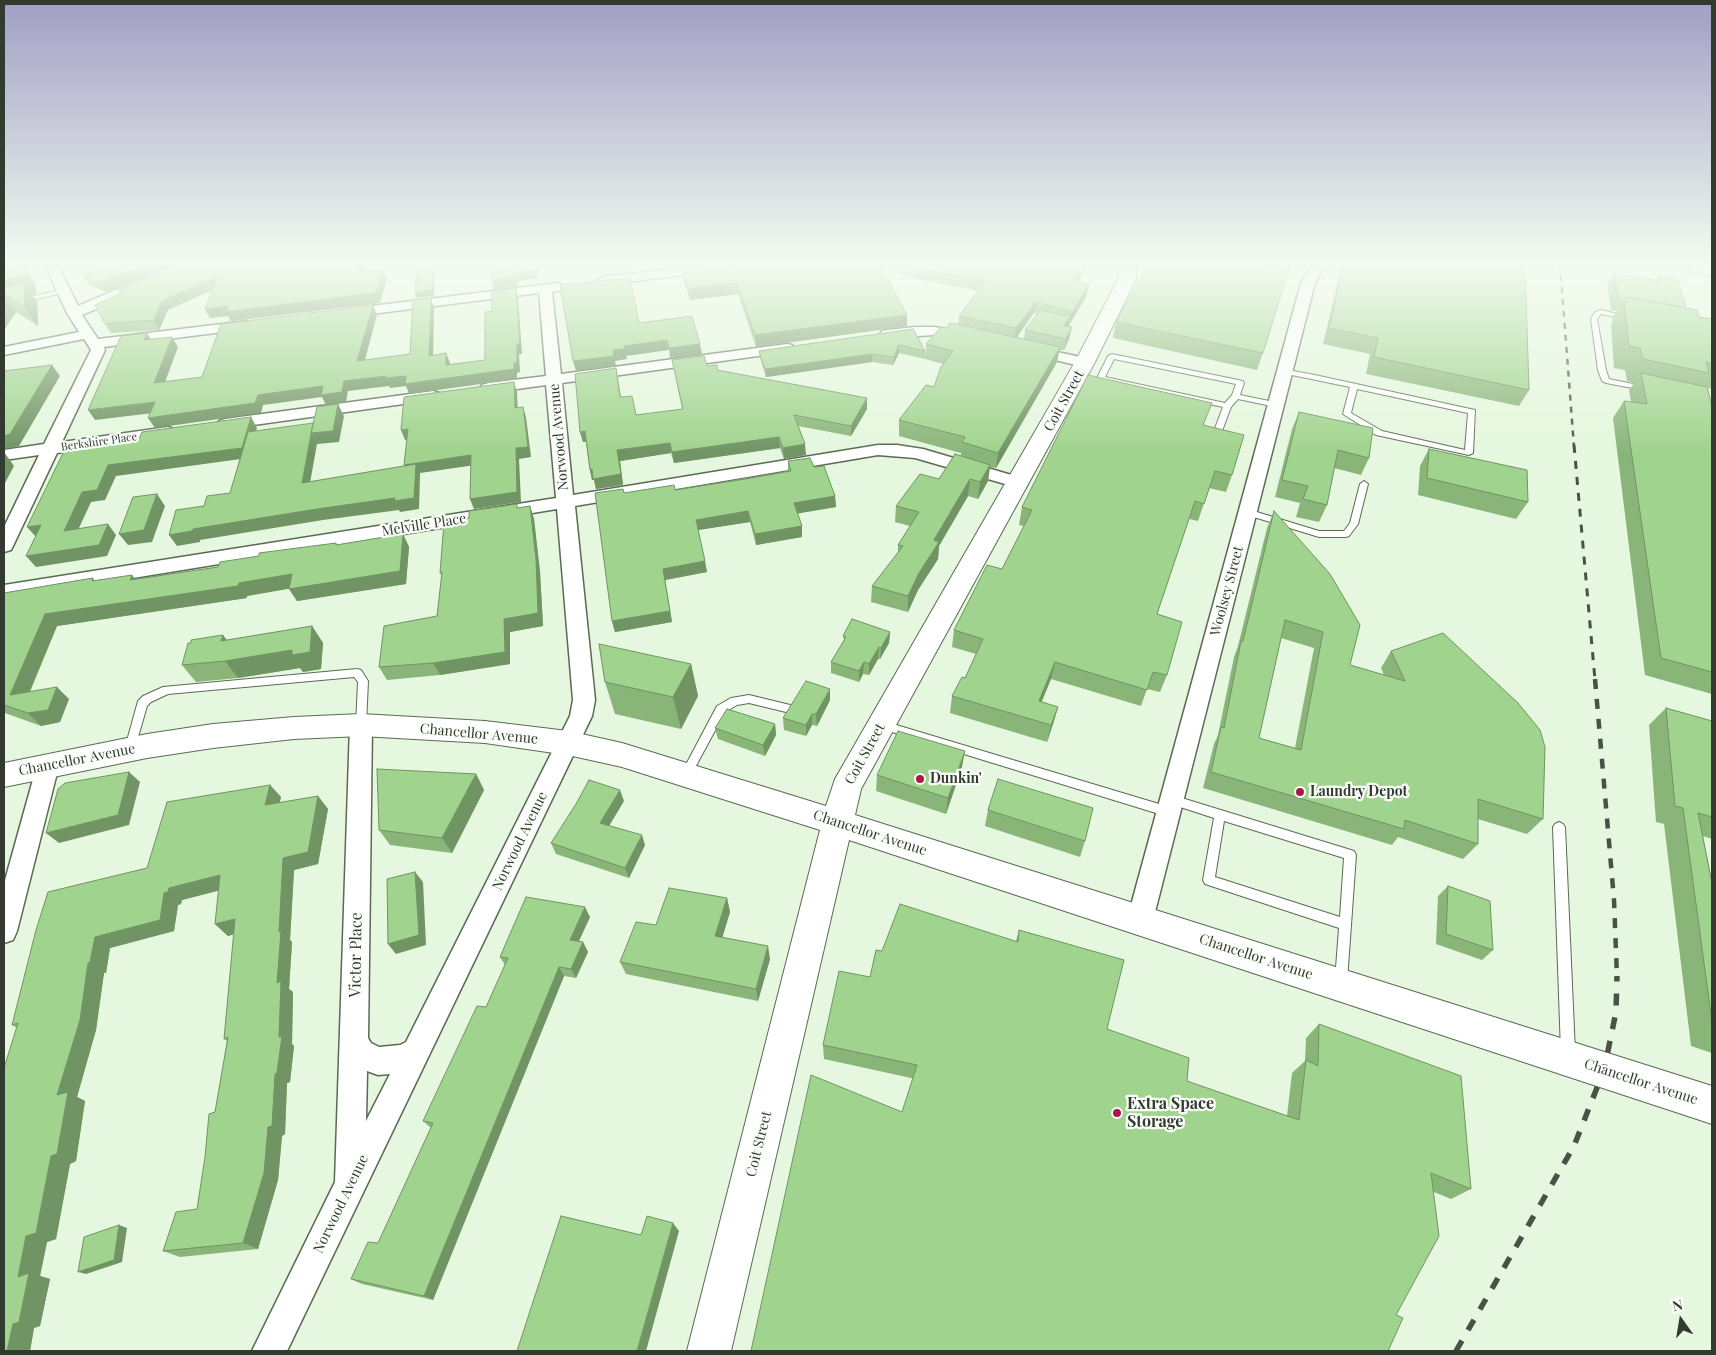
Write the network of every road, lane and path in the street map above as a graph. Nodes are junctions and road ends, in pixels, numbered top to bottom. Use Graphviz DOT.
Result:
graph roads {
  1 [pos="83,326"];
  2 [pos="237,326"];
  3 [pos="548,326"];
  4 [pos="1103,326"];
  5 [pos="1297,326"];
  6 [pos="1595,326"];
  7 [pos="876,336"];
  8 [pos="92,339"];
  9 [pos="981,339"];
  10 [pos="798,346"];
  11 [pos="1015,347"];
  12 [pos="4,351"];
  13 [pos="1085,362"];
  14 [pos="1285,371"];
  15 [pos="553,379"];
  16 [pos="1354,386"];
  17 [pos="474,390"];
  18 [pos="1654,391"];
  19 [pos="445,394"];
  20 [pos="1236,396"];
  21 [pos="1276,405"];
  22 [pos="1227,406"];
  23 [pos="208,427"];
  24 [pos="179,431"];
  25 [pos="1215,439"];
  26 [pos="51,448"];
  27 [pos="4,455"];
  28 [pos="1019,483"];
  29 [pos="1364,484"];
  30 [pos="565,502"];
  31 [pos="1247,512"];
  32 [pos="4,546"];
  33 [pos="4,592"];
  34 [pos="786,708"];
  35 [pos="361,725"];
  36 [pos="881,725"];
  37 [pos="568,743"];
  38 [pos="129,749"];
  39 [pos="48,766"];
  40 [pos="686,774"];
  41 [pos="4,775"];
  42 [pos="1171,806"];
  43 [pos="1220,814"];
  44 [pos="837,822"];
  45 [pos="1559,827"];
  46 [pos="1140,920"];
  47 [pos="1345,924"];
  48 [pos="4,931"];
  49 [pos="1341,985"];
  50 [pos="354,1044"];
  51 [pos="416,1052"];
  52 [pos="1568,1058"];
  53 [pos="1712,1105"];
  54 [pos="350,1186"];
  55 [pos="269,1351"];
  56 [pos="709,1351"];
  1 -- 8 [label="street"];
  2 -- 8 [label="street"];
  3 -- 15 [label="street, Norwood Avenue"];
  4 -- 13 [label="main road, Coit Street"];
  5 -- 14 [label="street, Woolsey Street"];
  6 -- 18 [label="lane"];
  7 -- 9 [label="street"];
  8 -- 12 [label="street"];
  8 -- 26 [label="street"];
  10 -- 15 [label="street"];
  11 -- 13 [label="street"];
  13 -- 28 [label="main road, Coit Street"];
  14 -- 16 [label="lane"];
  14 -- 21 [label="street, Woolsey Street"];
  15 -- 17 [label="street"];
  15 -- 30 [label="street, Norwood Avenue"];
  16 -- 16 [label="lane"];
  19 -- 23 [label="street"];
  20 -- 21 [label="lane"];
  20 -- 22 [label="lane"];
  20 -- 22 [label="lane"];
  21 -- 31 [label="street, Woolsey Street"];
  22 -- 25 [label="lane"];
  24 -- 26 [label="street, Berkshire Place"];
  26 -- 27 [label="street, Berkshire Place"];
  26 -- 32 [label="street"];
  28 -- 30 [label="street, Melville Place"];
  28 -- 36 [label="main road, Coit Street"];
  29 -- 31 [label="lane"];
  30 -- 33 [label="street, Melville Place"];
  30 -- 37 [label="street, Norwood Avenue"];
  31 -- 42 [label="street, Woolsey Street"];
  34 -- 40 [label="lane"];
  35 -- 37 [label="main road, Chancellor Avenue"];
  35 -- 38 [label="main road, Chancellor Avenue"];
  35 -- 38 [label="lane"];
  35 -- 50 [label="street, Victor Place"];
  36 -- 42 [label="lane"];
  36 -- 44 [label="main road, Coit Street"];
  37 -- 40 [label="main road, Chancellor Avenue"];
  37 -- 51 [label="street, Norwood Avenue"];
  38 -- 39 [label="main road, Chancellor Avenue"];
  39 -- 41 [label="main road, Chancellor Avenue"];
  39 -- 48 [label="street"];
  40 -- 44 [label="main road, Chancellor Avenue"];
  42 -- 43 [label="lane"];
  42 -- 46 [label="street, Woolsey Street"];
  43 -- 47 [label="lane"];
  43 -- 47 [label="lane"];
  44 -- 46 [label="main road, Chancellor Avenue"];
  44 -- 56 [label="main road, Coit Street"];
  45 -- 52 [label="lane"];
  46 -- 49 [label="main road, Chancellor Avenue"];
  47 -- 49 [label="lane"];
  49 -- 52 [label="main road, Chancellor Avenue"];
  50 -- 51 [label="street"];
  50 -- 54 [label="street, Victor Place"];
  51 -- 54 [label="street, Norwood Avenue"];
  52 -- 53 [label="main road, Chancellor Avenue"];
  54 -- 55 [label="street, Norwood Avenue"];
}
